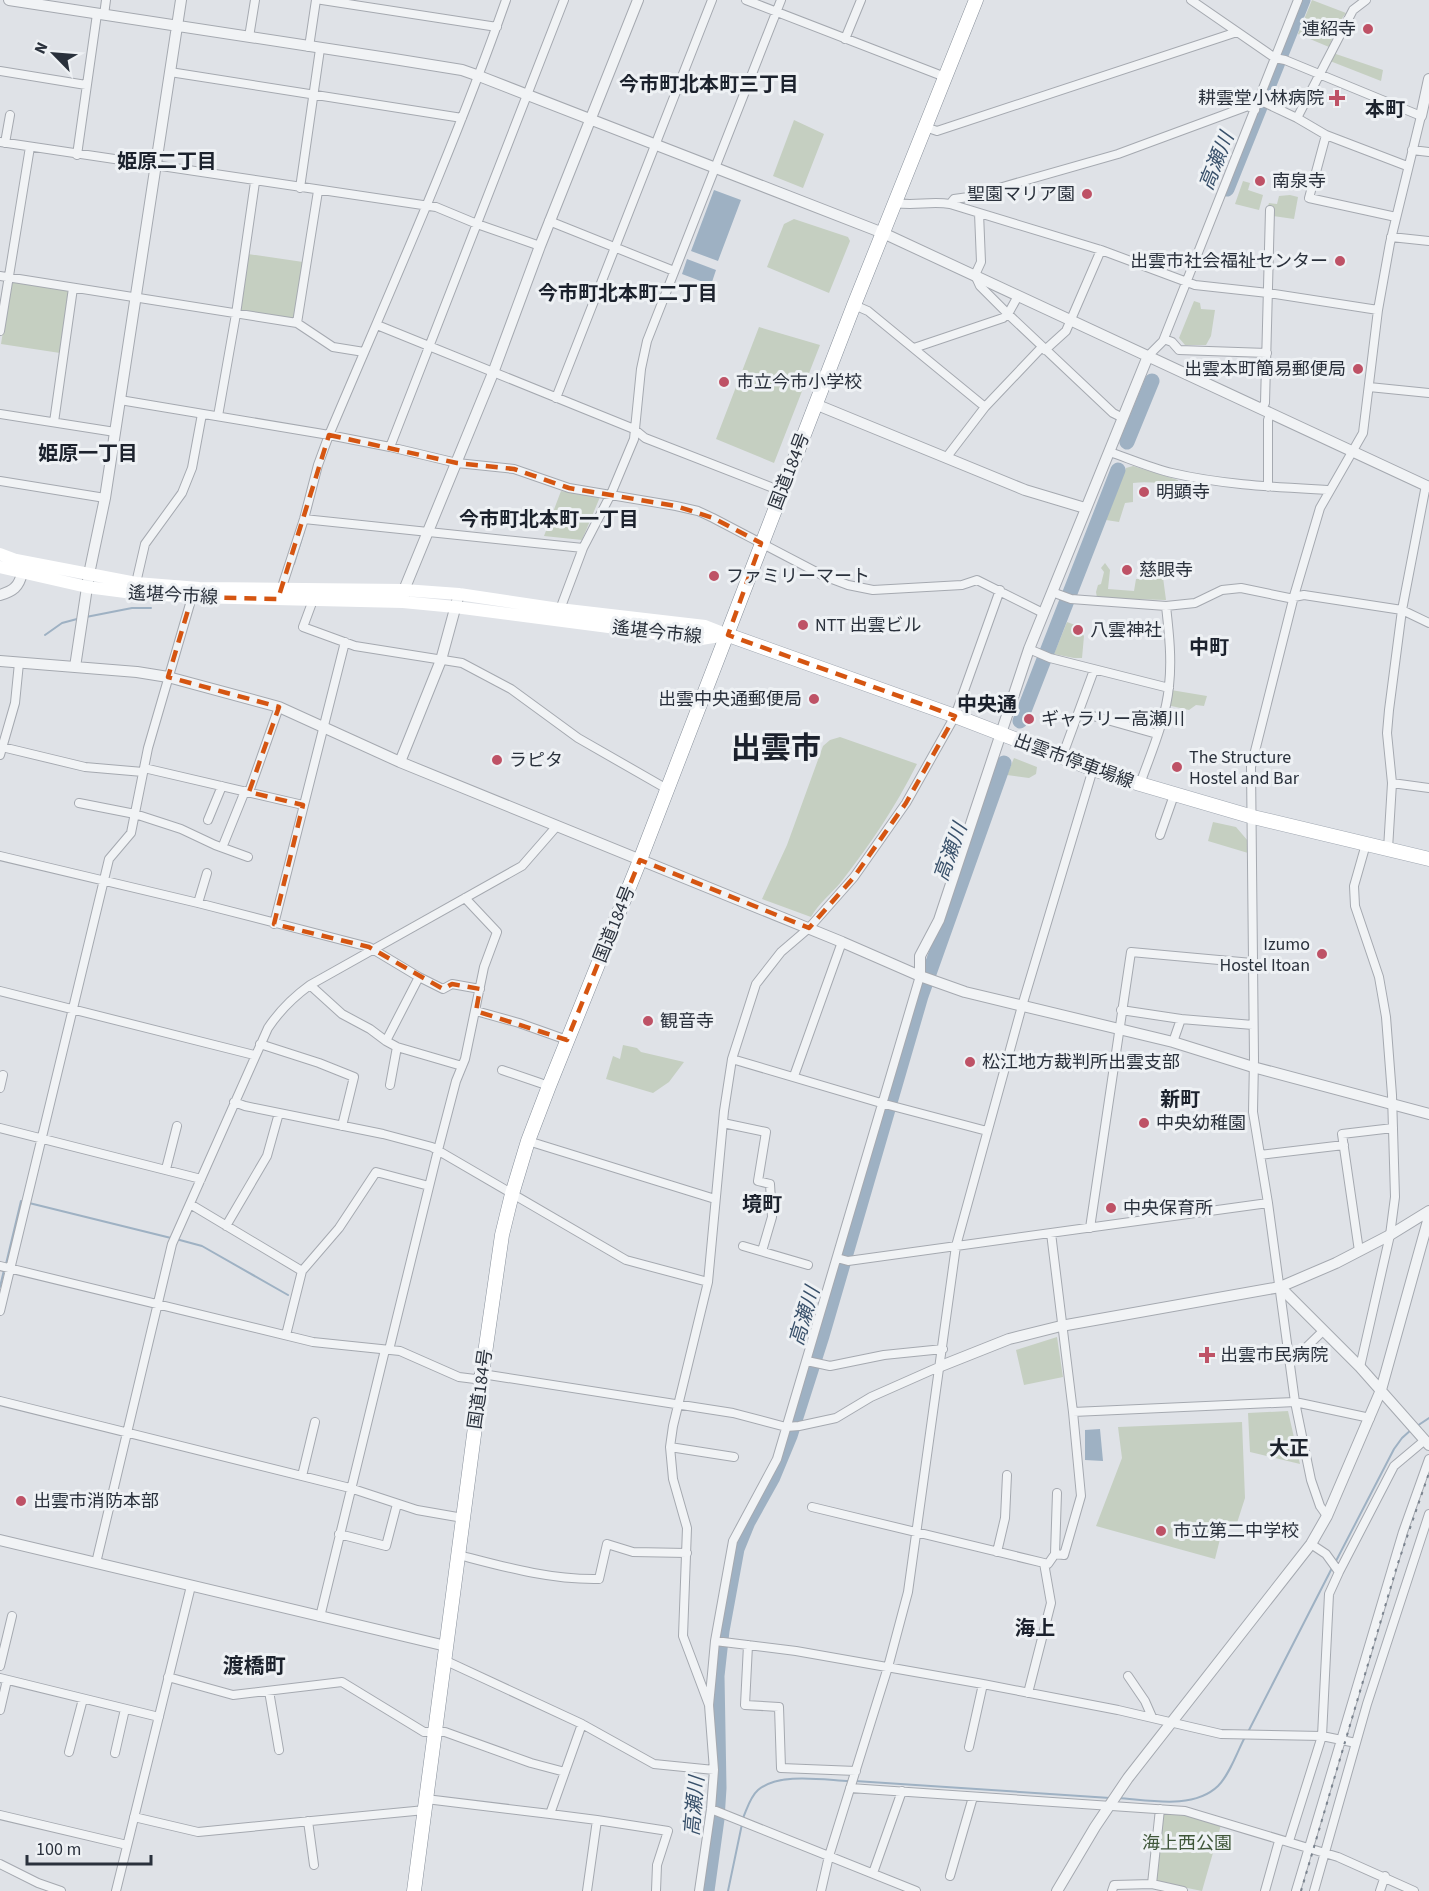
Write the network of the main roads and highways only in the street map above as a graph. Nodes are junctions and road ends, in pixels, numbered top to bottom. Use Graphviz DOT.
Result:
graph roads {
  1 [pos="976,0"];
  2 [pos="0,554"];
  3 [pos="0,567"];
  4 [pos="88,581"];
  5 [pos="404,596"];
  6 [pos="728,635"];
  7 [pos="1429,859"];
  8 [pos="414,1891"];
  1 -- 6 [label="main road, 国道184号"];
  2 -- 4 [label="main road, 遙堪今市線"];
  3 -- 4 [label="main road, 遙堪今市線"];
  4 -- 5 [label="main road, 遙堪今市線"];
  4 -- 5 [label="main road, 遙堪今市線"];
  5 -- 6 [label="main road, 遙堪今市線"];
  6 -- 7 [label="main road, 出雲市停車場線"];
  6 -- 8 [label="main road, 国道184号"];
}
